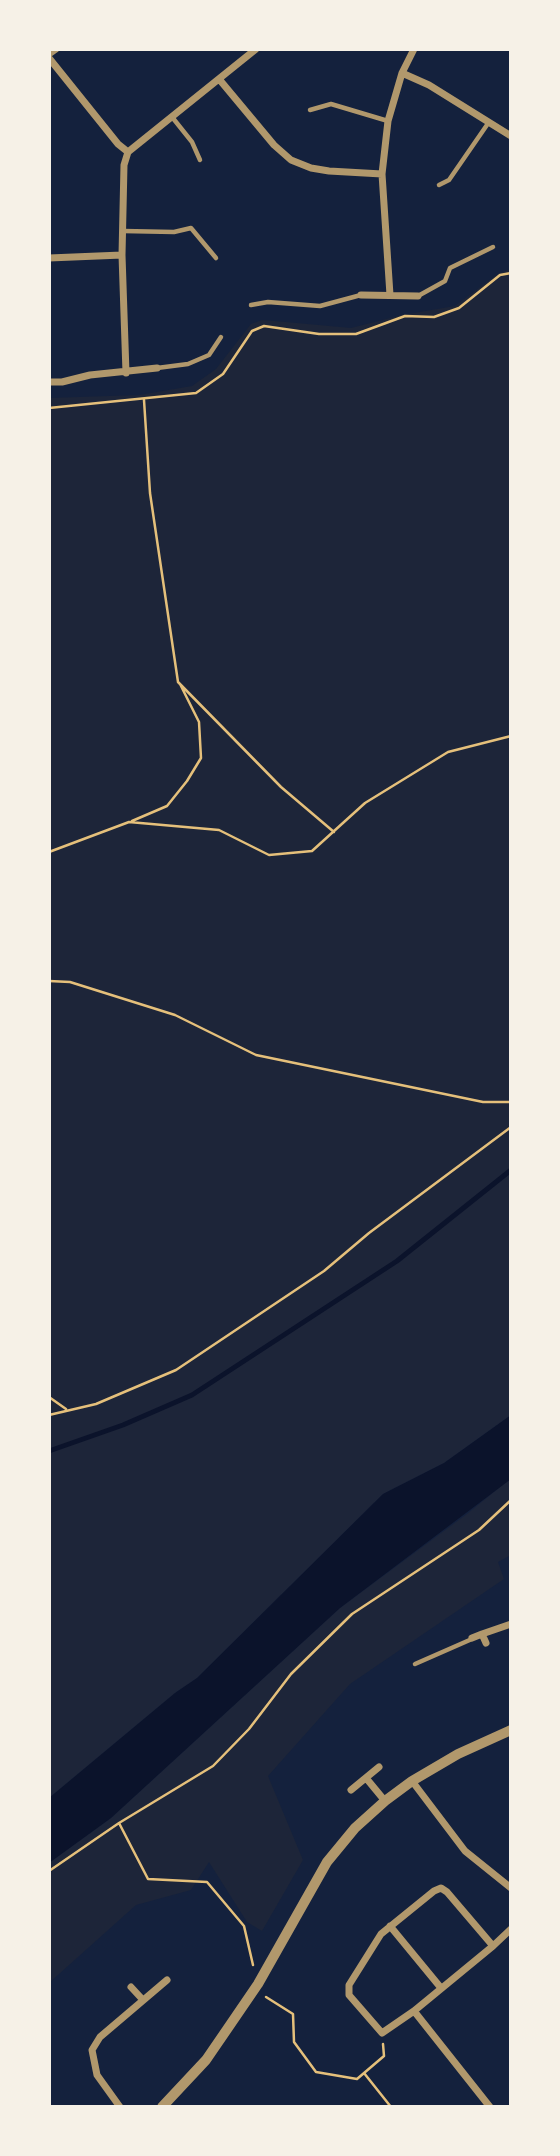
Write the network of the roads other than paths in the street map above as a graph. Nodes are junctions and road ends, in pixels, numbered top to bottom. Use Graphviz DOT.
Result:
graph roads {
  1 [pos="56,49"];
  2 [pos="256,49"];
  3 [pos="414,49"];
  4 [pos="49,56"];
  5 [pos="402,73"];
  6 [pos="219,79"];
  7 [pos="310,110"];
  8 [pos="172,116"];
  9 [pos="388,121"];
  10 [pos="489,121"];
  11 [pos="511,136"];
  12 [pos="128,152"];
  13 [pos="200,160"];
  14 [pos="382,174"];
  15 [pos="439,185"];
  16 [pos="122,231"];
  17 [pos="493,247"];
  18 [pos="122,256"];
  19 [pos="49,258"];
  20 [pos="216,258"];
  21 [pos="361,295"];
  22 [pos="390,295"];
  23 [pos="418,296"];
  24 [pos="251,306"];
  25 [pos="221,337"];
  26 [pos="157,368"];
  27 [pos="126,373"];
  28 [pos="49,382"];
  29 [pos="511,1624"];
  30 [pos="482,1634"];
  31 [pos="472,1638"];
  32 [pos="486,1643"];
  33 [pos="415,1664"];
  34 [pos="511,1730"];
  35 [pos="379,1767"];
  36 [pos="366,1778"];
  37 [pos="412,1782"];
  38 [pos="351,1790"];
  39 [pos="385,1801"];
  40 [pos="511,1888"];
  41 [pos="390,1926"];
  42 [pos="511,1929"];
  43 [pos="493,1946"];
  44 [pos="167,1980"];
  45 [pos="131,1987"];
  46 [pos="441,1988"];
  47 [pos="143,2000"];
  48 [pos="414,2011"];
  49 [pos="120,2107"];
  50 [pos="162,2107"];
  51 [pos="490,2107"];
  1 -- 4 [label="street"];
  2 -- 6 [label="street"];
  3 -- 5 [label="street"];
  4 -- 12 [label="street"];
  5 -- 9 [label="street"];
  5 -- 10 [label="street"];
  6 -- 8 [label="street"];
  6 -- 14 [label="street"];
  7 -- 9 [label="lane"];
  8 -- 12 [label="street"];
  8 -- 13 [label="lane"];
  9 -- 14 [label="street"];
  10 -- 11 [label="street"];
  10 -- 15 [label="lane"];
  12 -- 16 [label="street"];
  14 -- 22 [label="street"];
  16 -- 18 [label="street"];
  16 -- 20 [label="lane"];
  17 -- 23 [label="lane"];
  18 -- 19 [label="street"];
  18 -- 27 [label="street"];
  21 -- 22 [label="street"];
  21 -- 24 [label="lane"];
  22 -- 23 [label="street"];
  25 -- 26 [label="lane"];
  26 -- 27 [label="street"];
  27 -- 28 [label="street"];
  29 -- 30 [label="street"];
  30 -- 31 [label="street"];
  30 -- 32 [label="street"];
  31 -- 33 [label="lane"];
  34 -- 37 [label="street"];
  35 -- 36 [label="street"];
  36 -- 38 [label="street"];
  36 -- 39 [label="street"];
  37 -- 39 [label="street"];
  37 -- 40 [label="street"];
  39 -- 50 [label="street"];
  41 -- 43 [label="street"];
  41 -- 46 [label="street"];
  41 -- 48 [label="street"];
  42 -- 43 [label="street"];
  43 -- 46 [label="street"];
  44 -- 47 [label="street"];
  45 -- 47 [label="street"];
  46 -- 48 [label="street"];
  47 -- 49 [label="street"];
  48 -- 51 [label="street"];
}
